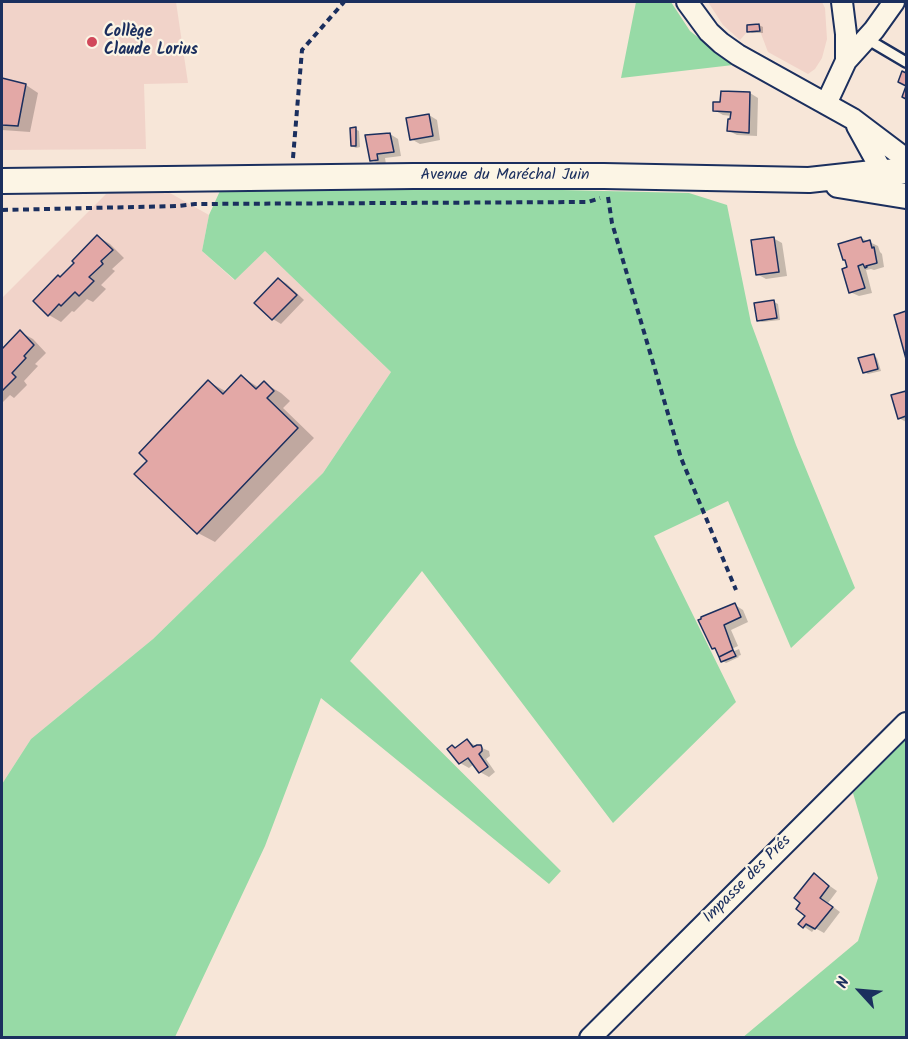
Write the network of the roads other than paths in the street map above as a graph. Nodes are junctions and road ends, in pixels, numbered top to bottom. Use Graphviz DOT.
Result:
graph roads {
  1 [pos="687,2"];
  2 [pos="842,2"];
  3 [pos="894,2"];
  4 [pos="867,39"];
  5 [pos="846,62"];
  6 [pos="906,62"];
  7 [pos="826,104"];
  8 [pos="853,118"];
  9 [pos="906,159"];
  10 [pos="906,171"];
  11 [pos="882,172"];
  12 [pos="809,180"];
  13 [pos="2,181"];
  14 [pos="900,195"];
  15 [pos="906,723"];
  16 [pos="590,1038"];
  1 -- 7 [label="street"];
  2 -- 5 [label="street"];
  3 -- 4 [label="street"];
  4 -- 5 [label="street"];
  4 -- 6 [label="lane"];
  5 -- 7 [label="street"];
  7 -- 8 [label="street"];
  8 -- 9 [label="street"];
  8 -- 11 [label="street"];
  10 -- 11 [label="street, Avenue du Maréchal Juin"];
  11 -- 12 [label="street, Avenue du Maréchal Juin"];
  11 -- 14 [label="street"];
  12 -- 13 [label="street, Avenue du Maréchal Juin"];
  12 -- 14 [label="street, Avenue du Maréchal Juin"];
  15 -- 16 [label="street, Impasse des Prés"];
}
